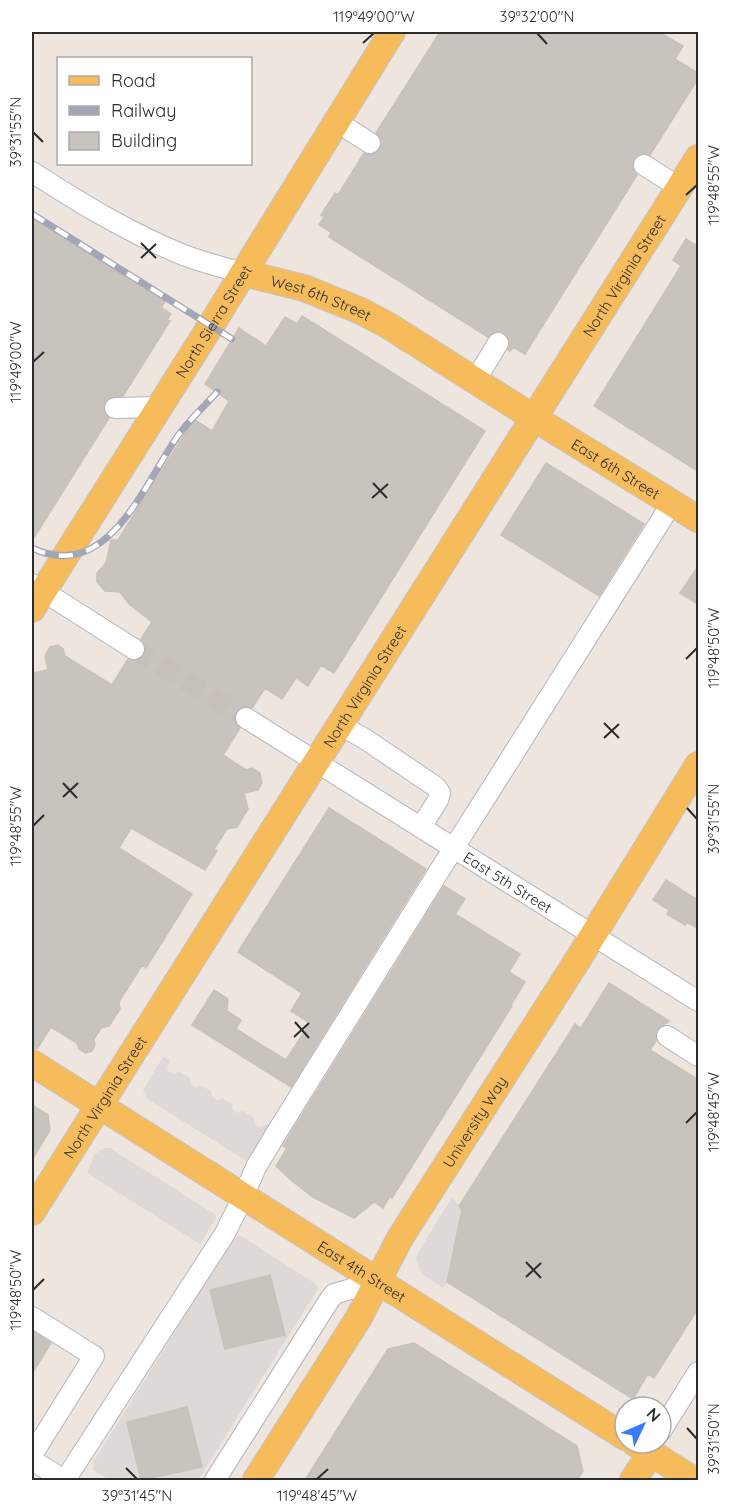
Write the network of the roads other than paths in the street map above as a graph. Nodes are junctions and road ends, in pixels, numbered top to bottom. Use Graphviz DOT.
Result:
graph roads {
  1 [pos="392,32"];
  2 [pos="340,116"];
  3 [pos="374,137"];
  4 [pos="699,158"];
  5 [pos="644,165"];
  6 [pos="32,172"];
  7 [pos="680,188"];
  8 [pos="243,273"];
  9 [pos="498,343"];
  10 [pos="475,381"];
  11 [pos="159,407"];
  12 [pos="115,408"];
  13 [pos="534,418"];
  14 [pos="672,503"];
  15 [pos="699,519"];
  16 [pos="35,595"];
  17 [pos="134,649"];
  18 [pos="246,718"];
  19 [pos="340,725"];
  20 [pos="316,763"];
  21 [pos="699,765"];
  22 [pos="422,827"];
  23 [pos="454,847"];
  24 [pos="594,934"];
  25 [pos="699,1001"];
  26 [pos="667,1036"];
  27 [pos="699,1056"];
  28 [pos="32,1063"];
  29 [pos="98,1105"];
  30 [pos="243,1197"];
  31 [pos="32,1212"];
  32 [pos="378,1281"];
  33 [pos="32,1317"];
  34 [pos="699,1372"];
  35 [pos="673,1410"];
  36 [pos="613,1429"];
  37 [pos="32,1455"];
  38 [pos="644,1455"];
  39 [pos="664,1455"];
  40 [pos="32,1460"];
  41 [pos="64,1480"];
  42 [pos="215,1480"];
  43 [pos="256,1480"];
  44 [pos="633,1480"];
  45 [pos="694,1480"];
  1 -- 2 [label="main road, North Sierra Street"];
  2 -- 3 [label="street"];
  2 -- 8 [label="main road, North Sierra Street"];
  4 -- 7 [label="main road, North Virginia Street"];
  5 -- 7 [label="street"];
  6 -- 8 [label="street, West 6th Street"];
  7 -- 13 [label="main road, North Virginia Street"];
  8 -- 10 [label="main road, West 6th Street"];
  8 -- 11 [label="main road, North Sierra Street"];
  9 -- 10 [label="street"];
  10 -- 13 [label="main road, West 6th Street"];
  11 -- 12 [label="street"];
  11 -- 16 [label="main road, North Sierra Street"];
  13 -- 14 [label="main road, East 6th Street"];
  13 -- 19 [label="main road, North Virginia Street"];
  14 -- 15 [label="main road, East 6th Street"];
  14 -- 23 [label="street"];
  16 -- 17 [label="street"];
  18 -- 20 [label="street, East 5th Street"];
  19 -- 20 [label="main road, North Virginia Street"];
  19 -- 22 [label="street"];
  20 -- 22 [label="street, East 5th Street"];
  20 -- 29 [label="main road, North Virginia Street"];
  21 -- 24 [label="main road, University Way"];
  22 -- 23 [label="street, East 5th Street"];
  23 -- 24 [label="street, East 5th Street"];
  23 -- 30 [label="street"];
  24 -- 25 [label="street, East 5th Street"];
  24 -- 32 [label="main road, University Way"];
  26 -- 27 [label="street"];
  28 -- 29 [label="main road, East 4th Street"];
  29 -- 30 [label="main road, East 4th Street"];
  29 -- 31 [label="main road, North Virginia Street"];
  30 -- 32 [label="main road, East 4th Street"];
  30 -- 41 [label="street"];
  32 -- 36 [label="main road, East 4th Street"];
  32 -- 42 [label="street"];
  32 -- 43 [label="main road, University Way"];
  33 -- 37 [label="street"];
  34 -- 35 [label="street"];
  38 -- 44 [label="main road"];
  39 -- 45 [label="main road"];
  40 -- 41 [label="street"];
}
